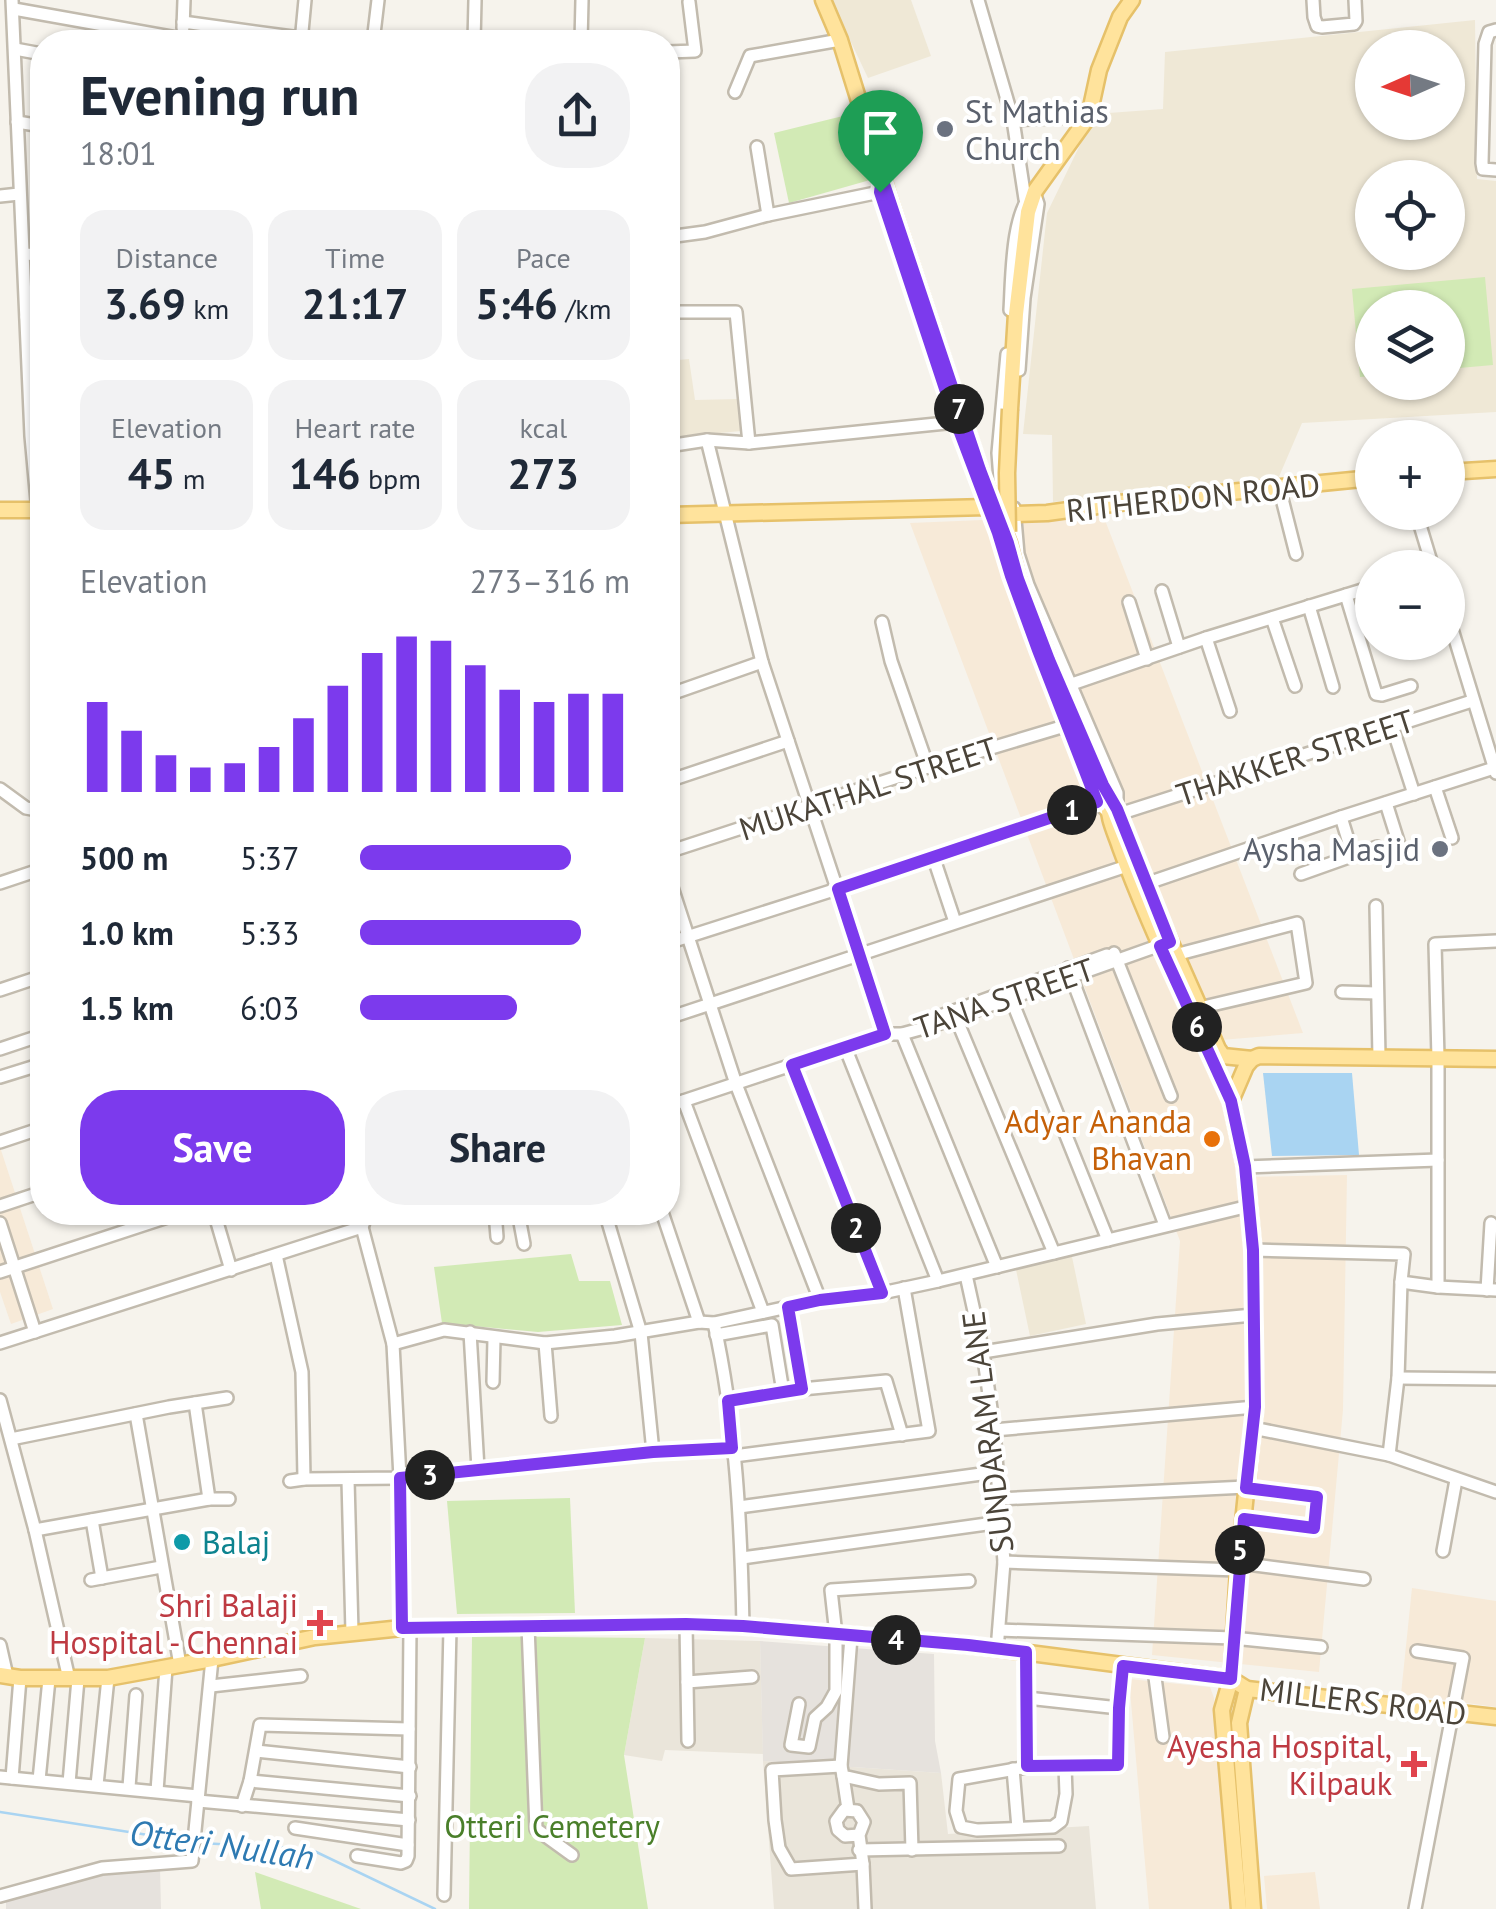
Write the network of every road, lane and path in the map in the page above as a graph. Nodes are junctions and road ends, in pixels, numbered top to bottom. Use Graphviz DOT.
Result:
graph roads {
  1 [pos="184,0"];
  2 [pos="306,0"];
  3 [pos="378,0"];
  4 [pos="475,0"];
  5 [pos="582,0"];
  6 [pos="823,0"];
  7 [pos="978,0"];
  8 [pos="1132,0"];
  9 [pos="1314,0"];
  10 [pos="1355,0"];
  11 [pos="690,2"];
  12 [pos="13,5"];
  13 [pos="183,22"];
  14 [pos="234,28"];
  15 [pos="130,30"];
  16 [pos="183,30"];
  17 [pos="244,30"];
  18 [pos="303,30"];
  19 [pos="374,30"];
  20 [pos="474,30"];
  21 [pos="581,30"];
  22 [pos="1496,30"];
  23 [pos="840,40"];
  24 [pos="15,49"];
  25 [pos="30,52"];
  26 [pos="680,52"];
  27 [pos="1490,81"];
  28 [pos="735,92"];
  29 [pos="1095,111"];
  30 [pos="1014,120"];
  31 [pos="17,122"];
  32 [pos="30,124"];
  33 [pos="1489,126"];
  34 [pos="758,146"];
  35 [pos="1496,170"];
  36 [pos="884,190"];
  37 [pos="19,194"];
  38 [pos="0,196"];
  39 [pos="1029,200"];
  40 [pos="768,215"];
  41 [pos="680,235"];
  42 [pos="24,254"];
  43 [pos="30,254"];
  44 [pos="680,312"];
  45 [pos="30,316"];
  46 [pos="26,317"];
  47 [pos="30,333"];
  48 [pos="956,422"];
  49 [pos="707,440"];
  50 [pos="680,444"];
  51 [pos="749,444"];
  52 [pos="998,452"];
  53 [pos="1013,455"];
  54 [pos="1496,469"];
  55 [pos="1465,471"];
  56 [pos="1355,480"];
  57 [pos="989,482"];
  58 [pos="1279,487"];
  59 [pos="1000,509"];
  60 [pos="0,510"];
  61 [pos="30,510"];
  62 [pos="680,515"];
  63 [pos="726,515"];
  64 [pos="1008,543"];
  65 [pos="1296,554"];
  66 [pos="1162,591"];
  67 [pos="1355,592"];
  68 [pos="1346,595"];
  69 [pos="1130,602"];
  70 [pos="1309,606"];
  71 [pos="1272,618"];
  72 [pos="882,622"];
  73 [pos="1206,638"];
  74 [pos="1179,647"];
  75 [pos="1147,658"];
  76 [pos="1460,660"];
  77 [pos="762,662"];
  78 [pos="1069,686"];
  79 [pos="1295,686"];
  80 [pos="1412,686"];
  81 [pos="1333,687"];
  82 [pos="680,691"];
  83 [pos="1472,701"];
  84 [pos="1230,711"];
  85 [pos="1068,725"];
  86 [pos="1392,726"];
  87 [pos="788,741"];
  88 [pos="928,768"];
  89 [pos="1495,770"];
  90 [pos="680,777"];
  91 [pos="1435,787"];
  92 [pos="0,788"];
  93 [pos="1414,794"];
  94 [pos="1109,803"];
  95 [pos="1386,803"];
  96 [pos="810,806"];
  97 [pos="30,809"];
  98 [pos="1341,817"];
  99 [pos="1452,838"];
  100 [pos="680,848"];
  101 [pos="1377,848"];
  102 [pos="1402,854"];
  103 [pos="934,856"];
  104 [pos="1353,856"];
  105 [pos="1127,866"];
  106 [pos="30,873"];
  107 [pos="1301,874"];
  108 [pos="0,883"];
  109 [pos="1145,884"];
  110 [pos="838,889"];
  111 [pos="1376,906"];
  112 [pos="680,912"];
  113 [pos="955,922"];
  114 [pos="688,937"];
  115 [pos="680,939"];
  116 [pos="1496,941"];
  117 [pos="1165,945"];
  118 [pos="858,956"];
  119 [pos="1116,956"];
  120 [pos="1070,972"];
  121 [pos="30,980"];
  122 [pos="0,990"];
  123 [pos="1342,992"];
  124 [pos="1377,992"];
  125 [pos="1010,995"];
  126 [pos="710,1004"];
  127 [pos="1199,1008"];
  128 [pos="680,1014"];
  129 [pos="956,1018"];
  130 [pos="926,1026"];
  131 [pos="885,1034"];
  132 [pos="902,1034"];
  133 [pos="30,1039"];
  134 [pos="845,1048"];
  135 [pos="0,1049"];
  136 [pos="1379,1057"];
  137 [pos="1438,1058"];
  138 [pos="1252,1059"];
  139 [pos="1496,1060"];
  140 [pos="792,1065"];
  141 [pos="30,1068"];
  142 [pos="0,1077"];
  143 [pos="736,1084"];
  144 [pos="1171,1096"];
  145 [pos="1231,1101"];
  146 [pos="684,1102"];
  147 [pos="680,1103"];
  148 [pos="30,1132"];
  149 [pos="0,1142"];
  150 [pos="1438,1160"];
  151 [pos="1245,1166"];
  152 [pos="30,1196"];
  153 [pos="0,1206"];
  154 [pos="1249,1206"];
  155 [pos="0,1223"];
  156 [pos="1491,1223"];
  157 [pos="143,1225"];
  158 [pos="218,1225"];
  159 [pos="497,1225"];
  160 [pos="520,1225"];
  161 [pos="608,1225"];
  162 [pos="666,1225"];
  163 [pos="1165,1225"];
  164 [pos="362,1227"];
  165 [pos="498,1237"];
  166 [pos="1108,1240"];
  167 [pos="524,1244"];
  168 [pos="1253,1250"];
  169 [pos="1054,1252"];
  170 [pos="276,1255"];
  171 [pos="15,1267"];
  172 [pos="998,1268"];
  173 [pos="232,1270"];
  174 [pos="0,1272"];
  175 [pos="966,1275"];
  176 [pos="938,1282"];
  177 [pos="1401,1282"];
  178 [pos="1438,1287"];
  179 [pos="904,1288"];
  180 [pos="1492,1290"];
  181 [pos="882,1293"];
  182 [pos="820,1300"];
  183 [pos="788,1307"];
  184 [pos="763,1312"];
  185 [pos="1253,1315"];
  186 [pos="699,1322"];
  187 [pos="715,1329"];
  188 [pos="35,1332"];
  189 [pos="470,1332"];
  190 [pos="641,1333"];
  191 [pos="494,1338"];
  192 [pos="0,1343"];
  193 [pos="545,1343"];
  194 [pos="393,1344"];
  195 [pos="983,1352"];
  196 [pos="1398,1378"];
  197 [pos="1496,1379"];
  198 [pos="493,1382"];
  199 [pos="802,1389"];
  200 [pos="783,1392"];
  201 [pos="227,1398"];
  202 [pos="0,1400"];
  203 [pos="728,1401"];
  204 [pos="195,1403"];
  205 [pos="1255,1407"];
  206 [pos="136,1414"];
  207 [pos="551,1416"];
  208 [pos="1252,1428"];
  209 [pos="994,1430"];
  210 [pos="902,1434"];
  211 [pos="11,1439"];
  212 [pos="653,1452"];
  213 [pos="733,1452"];
  214 [pos="1389,1456"];
  215 [pos="478,1469"];
  216 [pos="996,1472"];
  217 [pos="400,1478"];
  218 [pos="304,1479"];
  219 [pos="348,1480"];
  220 [pos="1456,1480"];
  221 [pos="290,1481"];
  222 [pos="1246,1488"];
  223 [pos="1496,1492"];
  224 [pos="208,1499"];
  225 [pos="229,1499"];
  226 [pos="998,1500"];
  227 [pos="739,1507"];
  228 [pos="153,1509"];
  229 [pos="1244,1519"];
  230 [pos="92,1520"];
  231 [pos="1001,1522"];
  232 [pos="34,1530"];
  233 [pos="1443,1551"];
  234 [pos="742,1558"];
  235 [pos="1004,1562"];
  236 [pos="161,1567"];
  237 [pos="1238,1567"];
  238 [pos="1364,1578"];
  239 [pos="969,1580"];
  240 [pos="686,1624"];
  241 [pos="528,1626"];
  242 [pos="743,1626"];
  243 [pos="406,1628"];
  244 [pos="450,1628"];
  245 [pos="1000,1630"];
  246 [pos="352,1632"];
  247 [pos="844,1636"];
  248 [pos="1233,1638"];
  249 [pos="0,1645"];
  250 [pos="1321,1647"];
  251 [pos="997,1650"];
  252 [pos="1417,1651"];
  253 [pos="1026,1652"];
  254 [pos="212,1659"];
  255 [pos="173,1666"];
  256 [pos="1123,1666"];
  257 [pos="1154,1670"];
  258 [pos="9,1676"];
  259 [pos="301,1676"];
  260 [pos="752,1677"];
  261 [pos="108,1678"];
  262 [pos="49,1679"];
  263 [pos="73,1679"];
  264 [pos="1231,1679"];
  265 [pos="687,1682"];
  266 [pos="211,1686"];
  267 [pos="1247,1689"];
  268 [pos="136,1695"];
  269 [pos="1027,1698"];
  270 [pos="799,1704"];
  271 [pos="1119,1708"];
  272 [pos="1455,1710"];
  273 [pos="1496,1717"];
  274 [pos="410,1729"];
  275 [pos="1163,1737"];
  276 [pos="688,1741"];
  277 [pos="256,1751"];
  278 [pos="1027,1766"];
  279 [pos="1065,1766"];
  280 [pos="410,1767"];
  281 [pos="1012,1769"];
  282 [pos="842,1771"];
  283 [pos="6,1777"];
  284 [pos="39,1780"];
  285 [pos="250,1781"];
  286 [pos="69,1782"];
  287 [pos="97,1785"];
  288 [pos="129,1788"];
  289 [pos="157,1790"];
  290 [pos="410,1796"];
  291 [pos="198,1798"];
  292 [pos="242,1806"];
  293 [pos="848,1809"];
  294 [pos="410,1820"];
  295 [pos="295,1828"];
  296 [pos="1018,1828"];
  297 [pos="859,1834"];
  298 [pos="408,1845"];
  299 [pos="1060,1846"];
  300 [pos="859,1850"];
  301 [pos="912,1850"];
  302 [pos="572,1855"];
  303 [pos="357,1856"];
  304 [pos="863,1864"];
  305 [pos="0,1896"];
  306 [pos="444,1896"];
  307 [pos="865,1909"];
  308 [pos="1239,1909"];
  309 [pos="1253,1909"];
  310 [pos="1415,1909"];
  1 -- 13 [label="street"];
  2 -- 18 [label="street"];
  3 -- 19 [label="street"];
  4 -- 20 [label="street"];
  5 -- 21 [label="street"];
  6 -- 23 [label="main road"];
  7 -- 30 [label="street"];
  8 -- 29 [label="main road"];
  9 -- 10 [label="street"];
  11 -- 26 [label="street"];
  12 -- 15 [label="street"];
  12 -- 24 [label="street"];
  13 -- 14 [label="street"];
  13 -- 16 [label="street"];
  14 -- 17 [label="street"];
  22 -- 27 [label="street"];
  23 -- 28 [label="street"];
  23 -- 36 [label="main road"];
  24 -- 25 [label="street"];
  24 -- 31 [label="street"];
  27 -- 33 [label="street"];
  29 -- 30 [label="street"];
  29 -- 39 [label="main road"];
  30 -- 39 [label="street"];
  31 -- 32 [label="street"];
  31 -- 37 [label="street"];
  33 -- 35 [label="street"];
  34 -- 40 [label="street"];
  36 -- 40 [label="street"];
  36 -- 48 [label="street"];
  36 -- 57 [label="street"];
  36 -- 64 [label="main road, bridge"];
  37 -- 38 [label="street"];
  37 -- 42 [label="street"];
  39 -- 52 [label="street"];
  39 -- 53 [label="street"];
  39 -- 64 [label="main road, bridge"];
  40 -- 41 [label="street"];
  42 -- 43 [label="street"];
  42 -- 46 [label="street"];
  44 -- 51 [label="street"];
  45 -- 46 [label="street"];
  46 -- 47 [label="street"];
  48 -- 51 [label="street"];
  48 -- 57 [label="street"];
  49 -- 50 [label="street"];
  49 -- 51 [label="street"];
  49 -- 63 [label="street"];
  52 -- 53 [label="street"];
  52 -- 57 [label="street"];
  53 -- 59 [label="street"];
  54 -- 55 [label="main road"];
  56 -- 58 [label="main road, RITHERDON ROAD"];
  57 -- 59 [label="street"];
  57 -- 59 [label="street"];
  58 -- 59 [label="main road, RITHERDON ROAD"];
  58 -- 65 [label="street"];
  59 -- 63 [label="main road, RITHERDON ROAD"];
  59 -- 78 [label="street"];
  59 -- 85 [label="street"];
  60 -- 61 [label="main road"];
  62 -- 63 [label="main road, RITHERDON ROAD"];
  63 -- 77 [label="street"];
  64 -- 94 [label="main road, bridge"];
  66 -- 74 [label="street"];
  67 -- 68 [label="street"];
  68 -- 70 [label="street"];
  68 -- 80 [label="street"];
  69 -- 75 [label="street"];
  70 -- 71 [label="street"];
  70 -- 81 [label="street"];
  71 -- 73 [label="street"];
  71 -- 79 [label="street"];
  72 -- 88 [label="street"];
  73 -- 74 [label="street"];
  73 -- 84 [label="street"];
  74 -- 75 [label="street"];
  75 -- 78 [label="street"];
  76 -- 83 [label="street"];
  77 -- 82 [label="street"];
  77 -- 87 [label="street"];
  78 -- 94 [label="street"];
  83 -- 86 [label="street, THAKKER STREET"];
  83 -- 89 [label="street"];
  85 -- 88 [label="street, MUKATHAL STREET"];
  85 -- 94 [label="street"];
  86 -- 93 [label="street"];
  86 -- 94 [label="street, THAKKER STREET"];
  87 -- 90 [label="street"];
  87 -- 96 [label="street"];
  88 -- 96 [label="street, MUKATHAL STREET"];
  89 -- 91 [label="street"];
  91 -- 93 [label="street"];
  91 -- 99 [label="street"];
  92 -- 97 [label="street"];
  93 -- 95 [label="street"];
  94 -- 103 [label="street, THAKKER STREET"];
  94 -- 105 [label="main road"];
  94 -- 109 [label="main road"];
  95 -- 98 [label="street"];
  95 -- 102 [label="street"];
  96 -- 100 [label="street, MUKATHAL STREET"];
  96 -- 110 [label="street"];
  98 -- 104 [label="street"];
  98 -- 109 [label="street"];
  101 -- 104 [label="street"];
  103 -- 110 [label="street, THAKKER STREET"];
  103 -- 113 [label="street"];
  104 -- 107 [label="street"];
  105 -- 113 [label="street"];
  105 -- 117 [label="main road"];
  106 -- 108 [label="street"];
  109 -- 117 [label="main road"];
  110 -- 114 [label="street, THAKKER STREET"];
  110 -- 118 [label="street"];
  111 -- 124 [label="street"];
  112 -- 114 [label="street"];
  113 -- 118 [label="street"];
  114 -- 115 [label="street, THAKKER STREET"];
  114 -- 126 [label="street"];
  116 -- 137 [label="street"];
  117 -- 119 [label="street, TANA STREET"];
  117 -- 127 [label="main road"];
  117 -- 127 [label="street, TANA STREET"];
  117 -- 145 [label="main road"];
  118 -- 126 [label="street"];
  118 -- 131 [label="street"];
  119 -- 120 [label="street, TANA STREET"];
  119 -- 144 [label="street"];
  120 -- 125 [label="street, TANA STREET"];
  120 -- 163 [label="street"];
  121 -- 122 [label="street"];
  123 -- 124 [label="street"];
  124 -- 136 [label="street"];
  125 -- 129 [label="street, TANA STREET"];
  125 -- 130 [label="street"];
  125 -- 166 [label="street"];
  126 -- 128 [label="street"];
  126 -- 143 [label="street"];
  127 -- 138 [label="main road"];
  129 -- 130 [label="street, TANA STREET"];
  129 -- 169 [label="street"];
  130 -- 132 [label="street, TANA STREET"];
  131 -- 132 [label="street, TANA STREET"];
  131 -- 134 [label="street, TANA STREET"];
  132 -- 172 [label="street"];
  133 -- 135 [label="street"];
  134 -- 140 [label="street, TANA STREET"];
  134 -- 176 [label="street"];
  136 -- 137 [label="main road"];
  136 -- 138 [label="main road"];
  137 -- 139 [label="main road"];
  137 -- 150 [label="street"];
  138 -- 145 [label="main road"];
  140 -- 143 [label="street, TANA STREET"];
  140 -- 181 [label="street"];
  141 -- 142 [label="street"];
  143 -- 146 [label="street, TANA STREET"];
  143 -- 182 [label="street"];
  145 -- 151 [label="main road"];
  146 -- 147 [label="street, TANA STREET"];
  146 -- 184 [label="street"];
  148 -- 149 [label="street"];
  150 -- 151 [label="street"];
  150 -- 178 [label="street"];
  151 -- 154 [label="main road"];
  152 -- 153 [label="street"];
  154 -- 163 [label="street"];
  154 -- 168 [label="main road"];
  155 -- 171 [label="street"];
  156 -- 180 [label="street"];
  157 -- 171 [label="street"];
  158 -- 173 [label="street"];
  159 -- 165 [label="street"];
  160 -- 167 [label="street"];
  161 -- 190 [label="street"];
  162 -- 186 [label="street"];
  163 -- 166 [label="street"];
  164 -- 170 [label="street"];
  164 -- 194 [label="street"];
  166 -- 169 [label="street"];
  168 -- 177 [label="street"];
  168 -- 185 [label="main road"];
  169 -- 172 [label="street"];
  170 -- 173 [label="street"];
  170 -- 218 [label="street"];
  171 -- 174 [label="street"];
  171 -- 188 [label="street"];
  172 -- 175 [label="street"];
  173 -- 188 [label="street"];
  175 -- 176 [label="street"];
  175 -- 195 [label="street, SUNDARAM LANE"];
  176 -- 179 [label="street"];
  177 -- 178 [label="street"];
  177 -- 196 [label="street"];
  178 -- 180 [label="street"];
  179 -- 181 [label="street"];
  179 -- 210 [label="street"];
  181 -- 182 [label="street"];
  182 -- 183 [label="street"];
  183 -- 184 [label="street"];
  183 -- 199 [label="street"];
  184 -- 187 [label="street"];
  185 -- 195 [label="street"];
  185 -- 205 [label="main road"];
  186 -- 187 [label="street"];
  186 -- 190 [label="street"];
  187 -- 200 [label="street"];
  187 -- 203 [label="street"];
  188 -- 192 [label="street"];
  189 -- 191 [label="street"];
  189 -- 194 [label="street"];
  189 -- 215 [label="street"];
  190 -- 193 [label="street"];
  190 -- 212 [label="street"];
  191 -- 193 [label="street"];
  191 -- 198 [label="street"];
  193 -- 207 [label="street"];
  194 -- 217 [label="street"];
  195 -- 209 [label="street, SUNDARAM LANE"];
  196 -- 197 [label="street"];
  196 -- 214 [label="street"];
  199 -- 200 [label="street"];
  199 -- 210 [label="street"];
  200 -- 203 [label="street"];
  201 -- 204 [label="street"];
  202 -- 211 [label="street"];
  203 -- 213 [label="street"];
  204 -- 206 [label="street"];
  204 -- 224 [label="street"];
  205 -- 208 [label="main road"];
  205 -- 209 [label="street"];
  206 -- 211 [label="street"];
  206 -- 228 [label="street"];
  208 -- 214 [label="street"];
  208 -- 222 [label="main road"];
  209 -- 216 [label="street, SUNDARAM LANE"];
  210 -- 213 [label="street"];
  211 -- 232 [label="street"];
  212 -- 213 [label="street"];
  212 -- 215 [label="street"];
  213 -- 227 [label="street"];
  214 -- 220 [label="street"];
  215 -- 217 [label="street"];
  216 -- 226 [label="street, SUNDARAM LANE"];
  216 -- 227 [label="street"];
  217 -- 219 [label="street"];
  217 -- 243 [label="street"];
  218 -- 219 [label="street"];
  218 -- 221 [label="street"];
  219 -- 246 [label="street"];
  220 -- 223 [label="street"];
  220 -- 233 [label="street"];
  222 -- 226 [label="street"];
  222 -- 229 [label="main road"];
  222 -- 229 [label="street"];
  224 -- 225 [label="street"];
  224 -- 228 [label="street"];
  226 -- 231 [label="street, SUNDARAM LANE"];
  227 -- 234 [label="street"];
  228 -- 230 [label="street"];
  228 -- 236 [label="street"];
  229 -- 237 [label="main road"];
  230 -- 232 [label="street"];
  230 -- 236 [label="street"];
  231 -- 234 [label="street"];
  231 -- 235 [label="street, SUNDARAM LANE"];
  232 -- 263 [label="street"];
  234 -- 242 [label="street"];
  235 -- 237 [label="street"];
  235 -- 245 [label="street, SUNDARAM LANE"];
  236 -- 255 [label="street"];
  237 -- 238 [label="street"];
  237 -- 248 [label="main road"];
  239 -- 247 [label="street"];
  240 -- 241 [label="main road"];
  240 -- 242 [label="main road"];
  240 -- 265 [label="street"];
  241 -- 244 [label="main road"];
  241 -- 302 [label="street"];
  242 -- 247 [label="main road"];
  243 -- 244 [label="main road"];
  243 -- 246 [label="main road"];
  243 -- 274 [label="street"];
  244 -- 306 [label="street"];
  245 -- 248 [label="street"];
  245 -- 251 [label="street, SUNDARAM LANE"];
  246 -- 254 [label="main road"];
  247 -- 251 [label="main road"];
  247 -- 270 [label="street"];
  247 -- 282 [label="street"];
  248 -- 250 [label="street"];
  248 -- 264 [label="main road"];
  249 -- 258 [label="street"];
  251 -- 253 [label="main road"];
  252 -- 272 [label="street"];
  253 -- 256 [label="main road"];
  253 -- 269 [label="street"];
  254 -- 255 [label="main road"];
  254 -- 266 [label="street"];
  255 -- 261 [label="main road"];
  255 -- 289 [label="street"];
  256 -- 257 [label="main road"];
  256 -- 271 [label="street"];
  257 -- 264 [label="main road"];
  257 -- 275 [label="street"];
  258 -- 262 [label="main road"];
  258 -- 283 [label="street"];
  259 -- 266 [label="street"];
  260 -- 265 [label="street"];
  261 -- 263 [label="main road"];
  261 -- 287 [label="street"];
  262 -- 263 [label="main road"];
  262 -- 284 [label="street"];
  263 -- 286 [label="street"];
  264 -- 267 [label="main road, MILLERS ROAD"];
  264 -- 308 [label="main road"];
  265 -- 276 [label="street"];
  266 -- 291 [label="street"];
  267 -- 272 [label="main road, MILLERS ROAD"];
  267 -- 309 [label="main road"];
  268 -- 288 [label="street"];
  269 -- 271 [label="street"];
  269 -- 278 [label="street"];
  271 -- 279 [label="street"];
  272 -- 273 [label="main road, MILLERS ROAD"];
  272 -- 310 [label="street"];
  274 -- 277 [label="street"];
  274 -- 280 [label="street"];
  277 -- 280 [label="street"];
  277 -- 285 [label="street"];
  278 -- 279 [label="street"];
  278 -- 281 [label="street"];
  279 -- 296 [label="street"];
  280 -- 290 [label="street"];
  281 -- 296 [label="street"];
  281 -- 296 [label="street"];
  282 -- 293 [label="street"];
  282 -- 301 [label="street"];
  282 -- 304 [label="street"];
  283 -- 284 [label="street"];
  284 -- 286 [label="street"];
  285 -- 290 [label="street"];
  285 -- 292 [label="street"];
  286 -- 287 [label="street"];
  287 -- 288 [label="street"];
  288 -- 289 [label="street"];
  289 -- 291 [label="street"];
  290 -- 294 [label="street"];
  291 -- 292 [label="street"];
  291 -- 305 [label="street"];
  292 -- 294 [label="street"];
  293 -- 297 [label="street"];
  293 -- 297 [label="street"];
  294 -- 298 [label="street"];
  295 -- 298 [label="street"];
  297 -- 300 [label="street"];
  298 -- 303 [label="street"];
  299 -- 301 [label="street"];
  300 -- 301 [label="street"];
  300 -- 304 [label="street"];
  304 -- 307 [label="street"];
}
